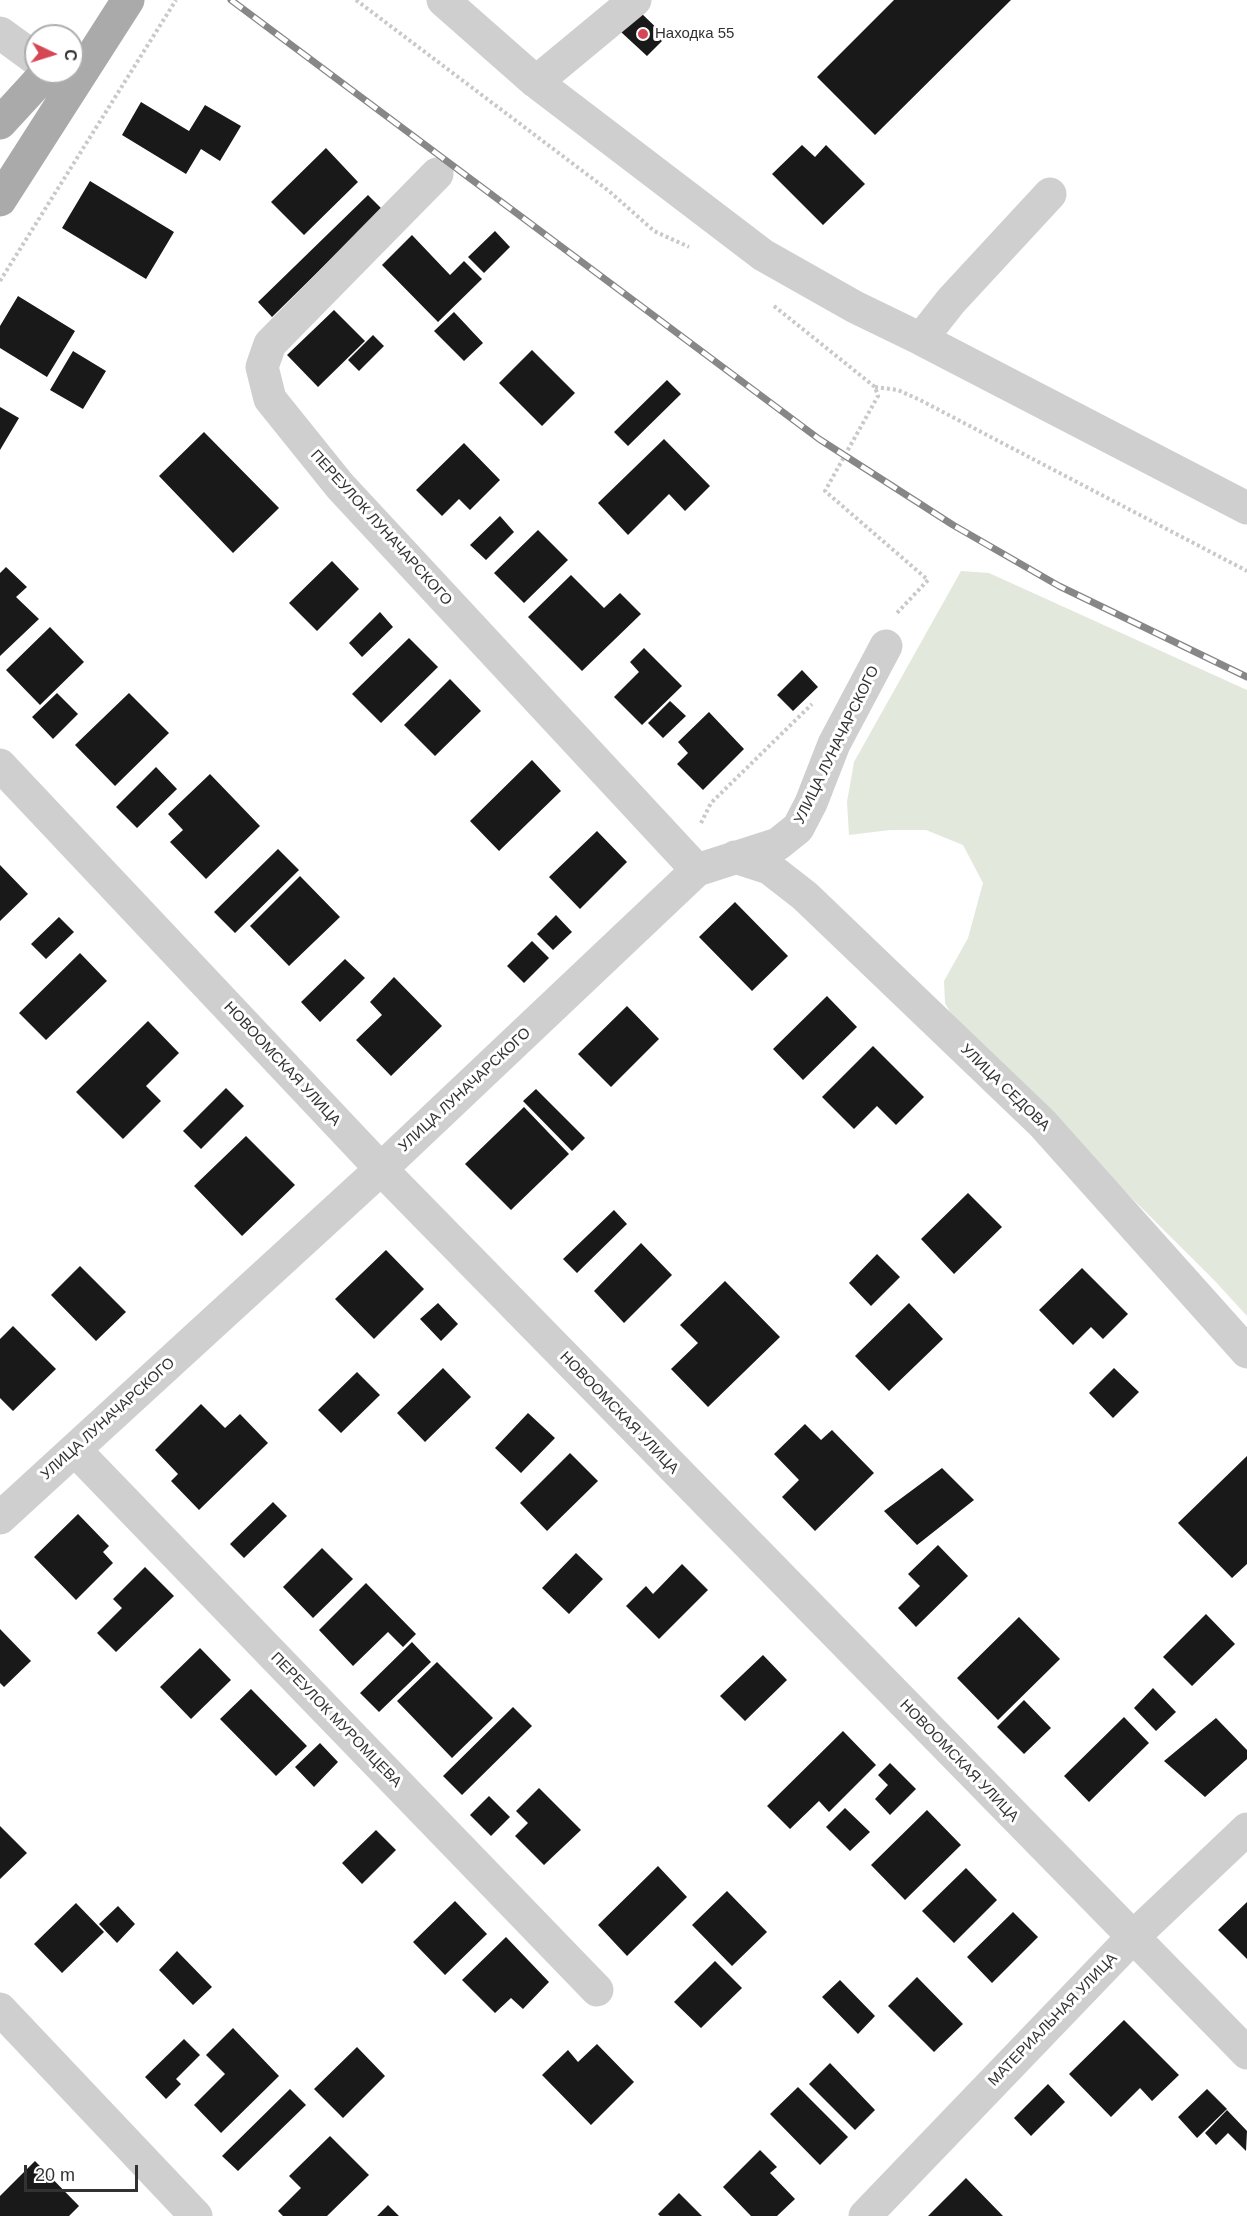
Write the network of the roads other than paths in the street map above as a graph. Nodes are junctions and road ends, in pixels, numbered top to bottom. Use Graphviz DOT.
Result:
graph roads {
  1 [pos="116,0"];
  2 [pos="128,0"];
  3 [pos="443,0"];
  4 [pos="635,0"];
  5 [pos="0,33"];
  6 [pos="84,33"];
  7 [pos="24,50"];
  8 [pos="536,82"];
  9 [pos="37,84"];
  10 [pos="55,84"];
  11 [pos="63,102"];
  12 [pos="0,123"];
  13 [pos="437,174"];
  14 [pos="1050,194"];
  15 [pos="0,200"];
  16 [pos="921,339"];
  17 [pos="1247,508"];
  18 [pos="888,633"];
  19 [pos="0,765"];
  20 [pos="735,857"];
  21 [pos="697,870"];
  22 [pos="381,1169"];
  23 [pos="1247,1352"];
  24 [pos="75,1450"];
  25 [pos="0,1518"];
  26 [pos="1247,1829"];
  27 [pos="1132,1938"];
  28 [pos="597,1990"];
  29 [pos="0,2009"];
  30 [pos="1247,2053"];
  31 [pos="196,2216"];
  32 [pos="865,2216"];
  1 -- 6 [label="main road"];
  2 -- 11 [label="main road"];
  3 -- 8 [label="street"];
  4 -- 8 [label="street"];
  5 -- 7 [label="street"];
  8 -- 16 [label="street"];
  9 -- 12 [label="main road"];
  10 -- 11 [label="street"];
  11 -- 15 [label="main road"];
  13 -- 21 [label="street, ПЕРЕУЛОК ЛУНАЧАРСКОГО"];
  14 -- 16 [label="street"];
  16 -- 17 [label="street"];
  18 -- 20 [label="street, УЛИЦА ЛУНАЧАРСКОГО"];
  19 -- 22 [label="street, НОВООМСКАЯ УЛИЦА"];
  20 -- 21 [label="street, УЛИЦА ЛУНАЧАРСКОГО"];
  20 -- 23 [label="street, УЛИЦА СЕДОВА"];
  21 -- 22 [label="street, УЛИЦА ЛУНАЧАРСКОГО"];
  22 -- 24 [label="street, УЛИЦА ЛУНАЧАРСКОГО"];
  22 -- 27 [label="street, НОВООМСКАЯ УЛИЦА"];
  24 -- 25 [label="street, УЛИЦА ЛУНАЧАРСКОГО"];
  24 -- 28 [label="street, ПЕРЕУЛОК МУРОМЦЕВА"];
  26 -- 27 [label="street, МАТЕРИАЛЬНАЯ УЛИЦА"];
  27 -- 30 [label="street, НОВООМСКАЯ УЛИЦА"];
  27 -- 32 [label="street, МАТЕРИАЛЬНАЯ УЛИЦА"];
  29 -- 31 [label="street"];
}
